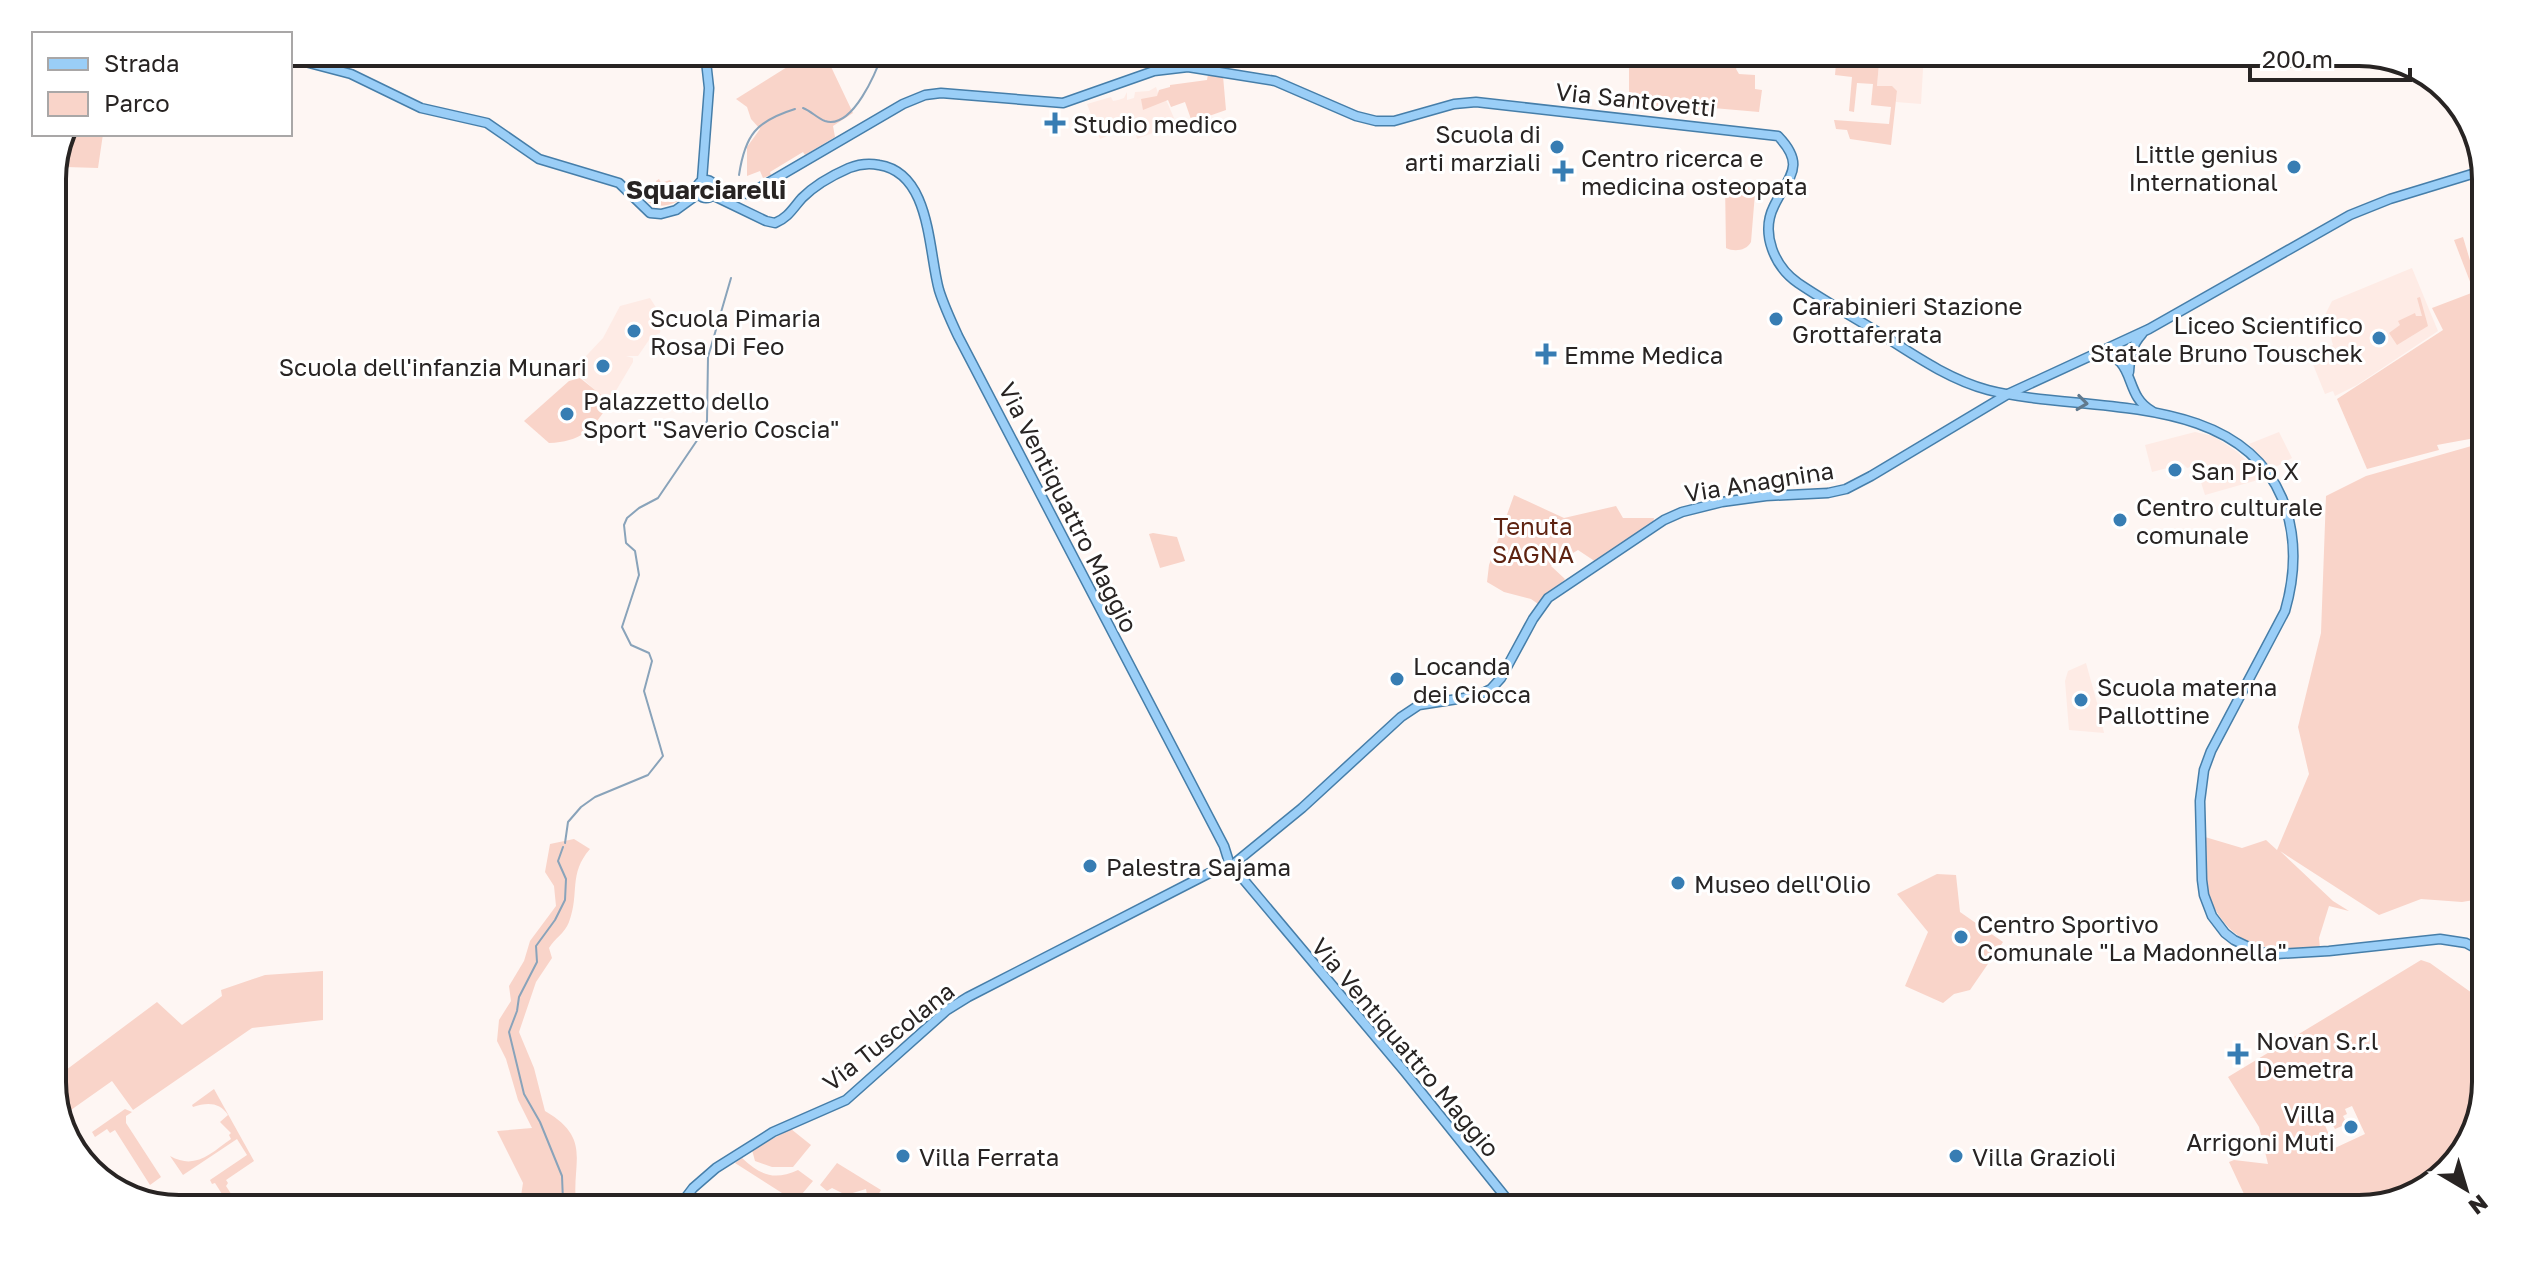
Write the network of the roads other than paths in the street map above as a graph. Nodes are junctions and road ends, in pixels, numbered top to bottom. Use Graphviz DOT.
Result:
graph roads {
  1 [pos="320,66"];
  2 [pos="707,66"];
  3 [pos="2472,174"];
  4 [pos="702,180"];
  5 [pos="713,192"];
  6 [pos="698,194"];
  7 [pos="2149,329"];
  8 [pos="2098,353"];
  9 [pos="2129,375"];
  10 [pos="2027,385"];
  11 [pos="2134,393"];
  12 [pos="2008,394"];
  13 [pos="2027,396"];
  14 [pos="2122,408"];
  15 [pos="2157,413"];
  16 [pos="1232,861"];
  17 [pos="2472,943"];
  18 [pos="686,1195"];
  19 [pos="1504,1195"];
  1 -- 6 [label="main road"];
  2 -- 4 [label="main road"];
  3 -- 7 [label="main road, Via Anagnina"];
  4 -- 5 [label="main road"];
  4 -- 6 [label="main road"];
  5 -- 6 [label="main road"];
  5 -- 12 [label="main road, Via Santovetti"];
  5 -- 16 [label="main road, Via Ventiquattro Maggio"];
  7 -- 8 [label="main road, Via Anagnina"];
  7 -- 9 [label="main road"];
  8 -- 9 [label="main road"];
  8 -- 10 [label="main road, Via Anagnina"];
  9 -- 11 [label="main road"];
  10 -- 12 [label="main road, Via Anagnina"];
  10 -- 13 [label="main road"];
  11 -- 14 [label="main road"];
  11 -- 15 [label="main road"];
  12 -- 13 [label="main road"];
  12 -- 16 [label="main road, Via Anagnina"];
  13 -- 14 [label="main road, one-way"];
  14 -- 15 [label="main road"];
  15 -- 17 [label="main road"];
  16 -- 18 [label="main road, Via Tuscolana"];
  16 -- 19 [label="main road, Via Ventiquattro Maggio"];
}
